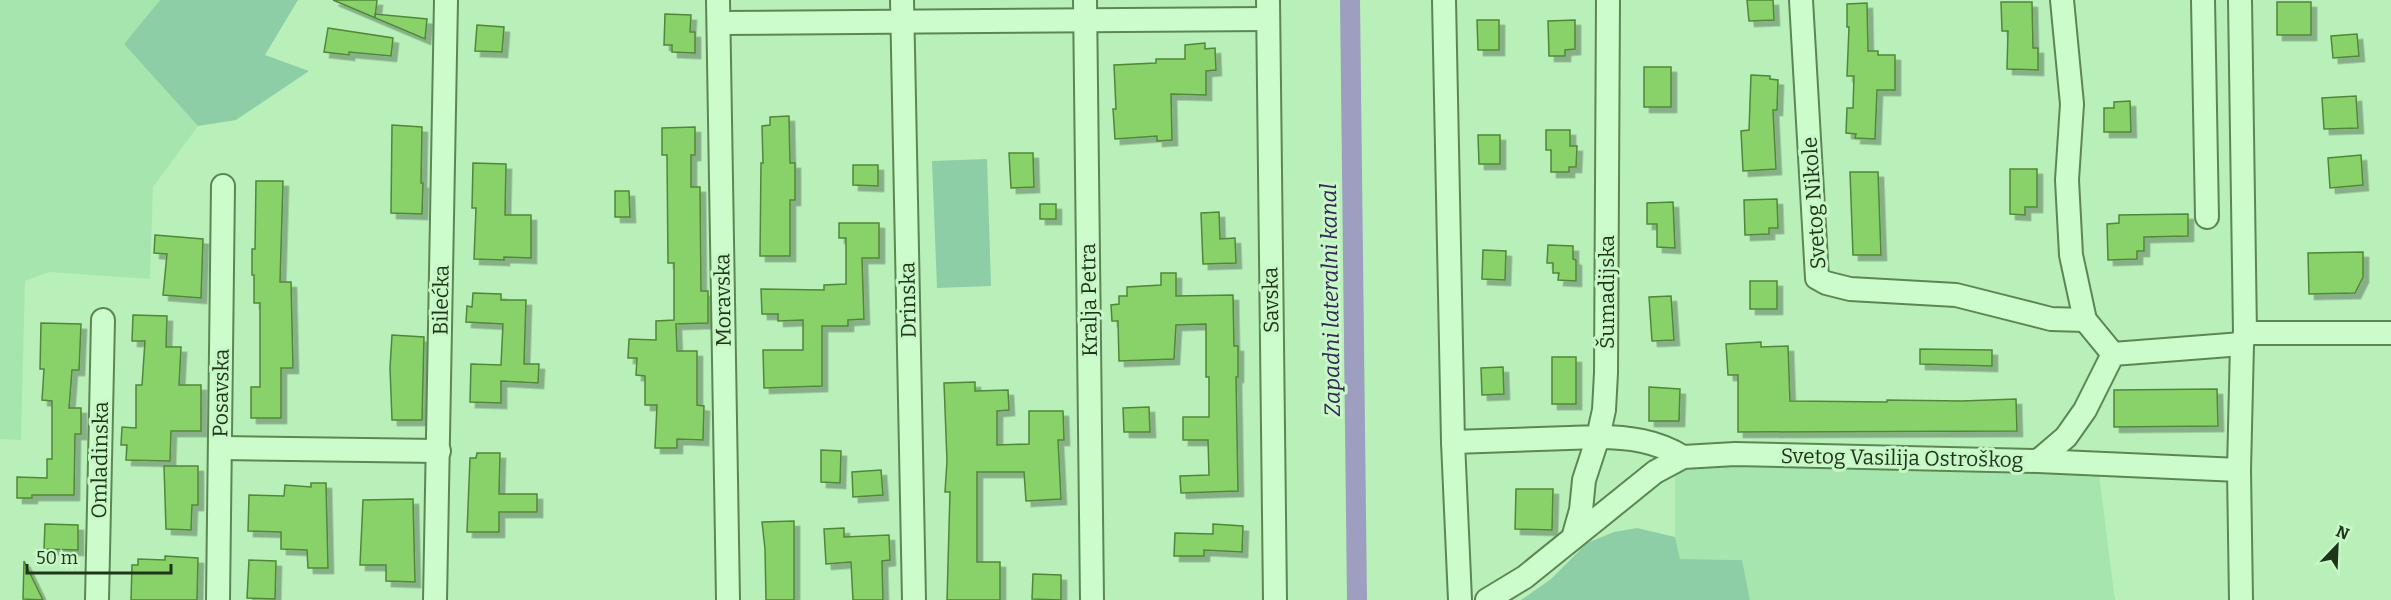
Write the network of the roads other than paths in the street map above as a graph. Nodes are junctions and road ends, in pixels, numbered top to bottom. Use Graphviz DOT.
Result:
graph roads {
  1 [pos="446,0"];
  2 [pos="718,0"];
  3 [pos="1444,0"];
  4 [pos="1608,0"];
  5 [pos="1802,0"];
  6 [pos="2062,0"];
  7 [pos="2203,0"];
  8 [pos="2240,0"];
  9 [pos="1085,10"];
  10 [pos="1268,10"];
  11 [pos="902,11"];
  12 [pos="719,23"];
  13 [pos="223,186"];
  14 [pos="2207,217"];
  15 [pos="103,320"];
  16 [pos="2085,320"];
  17 [pos="2391,333"];
  18 [pos="2244,339"];
  19 [pos="2113,354"];
  20 [pos="1598,437"];
  21 [pos="1453,442"];
  22 [pos="221,448"];
  23 [pos="439,451"];
  24 [pos="1683,457"];
  25 [pos="2038,460"];
  26 [pos="2239,470"];
  27 [pos="1573,538"];
  28 [pos="97,600"];
  29 [pos="218,600"];
  30 [pos="435,600"];
  31 [pos="728,600"];
  32 [pos="915,600"];
  33 [pos="1092,600"];
  34 [pos="1275,600"];
  35 [pos="1460,600"];
  36 [pos="1487,600"];
  37 [pos="2241,600"];
  1 -- 23 [label="street, Bilećka"];
  2 -- 12 [label="street, Moravska"];
  3 -- 21 [label="street"];
  4 -- 20 [label="street, Šumadijska"];
  5 -- 16 [label="street, Svetog Nikole"];
  6 -- 16 [label="street"];
  7 -- 14 [label="street"];
  8 -- 18 [label="street"];
  9 -- 10 [label="street"];
  9 -- 11 [label="street"];
  9 -- 33 [label="street, Kralja Petra"];
  10 -- 34 [label="street, Savska"];
  11 -- 12 [label="street"];
  11 -- 32 [label="street, Drinska"];
  12 -- 31 [label="street, Moravska"];
  13 -- 22 [label="street, Posavska"];
  15 -- 28 [label="street, Omladinska"];
  16 -- 19 [label="street"];
  17 -- 18 [label="street"];
  18 -- 19 [label="street"];
  18 -- 26 [label="street"];
  19 -- 25 [label="street, Svetog Vasilija Ostroškog"];
  20 -- 21 [label="street"];
  20 -- 24 [label="street"];
  20 -- 27 [label="street, Šumadijska"];
  21 -- 35 [label="street"];
  22 -- 23 [label="street"];
  22 -- 29 [label="street, Posavska"];
  23 -- 30 [label="street, Bilećka"];
  24 -- 25 [label="street, Svetog Vasilija Ostroškog"];
  24 -- 27 [label="street"];
  25 -- 26 [label="street"];
  26 -- 37 [label="street"];
  27 -- 36 [label="street"];
}
